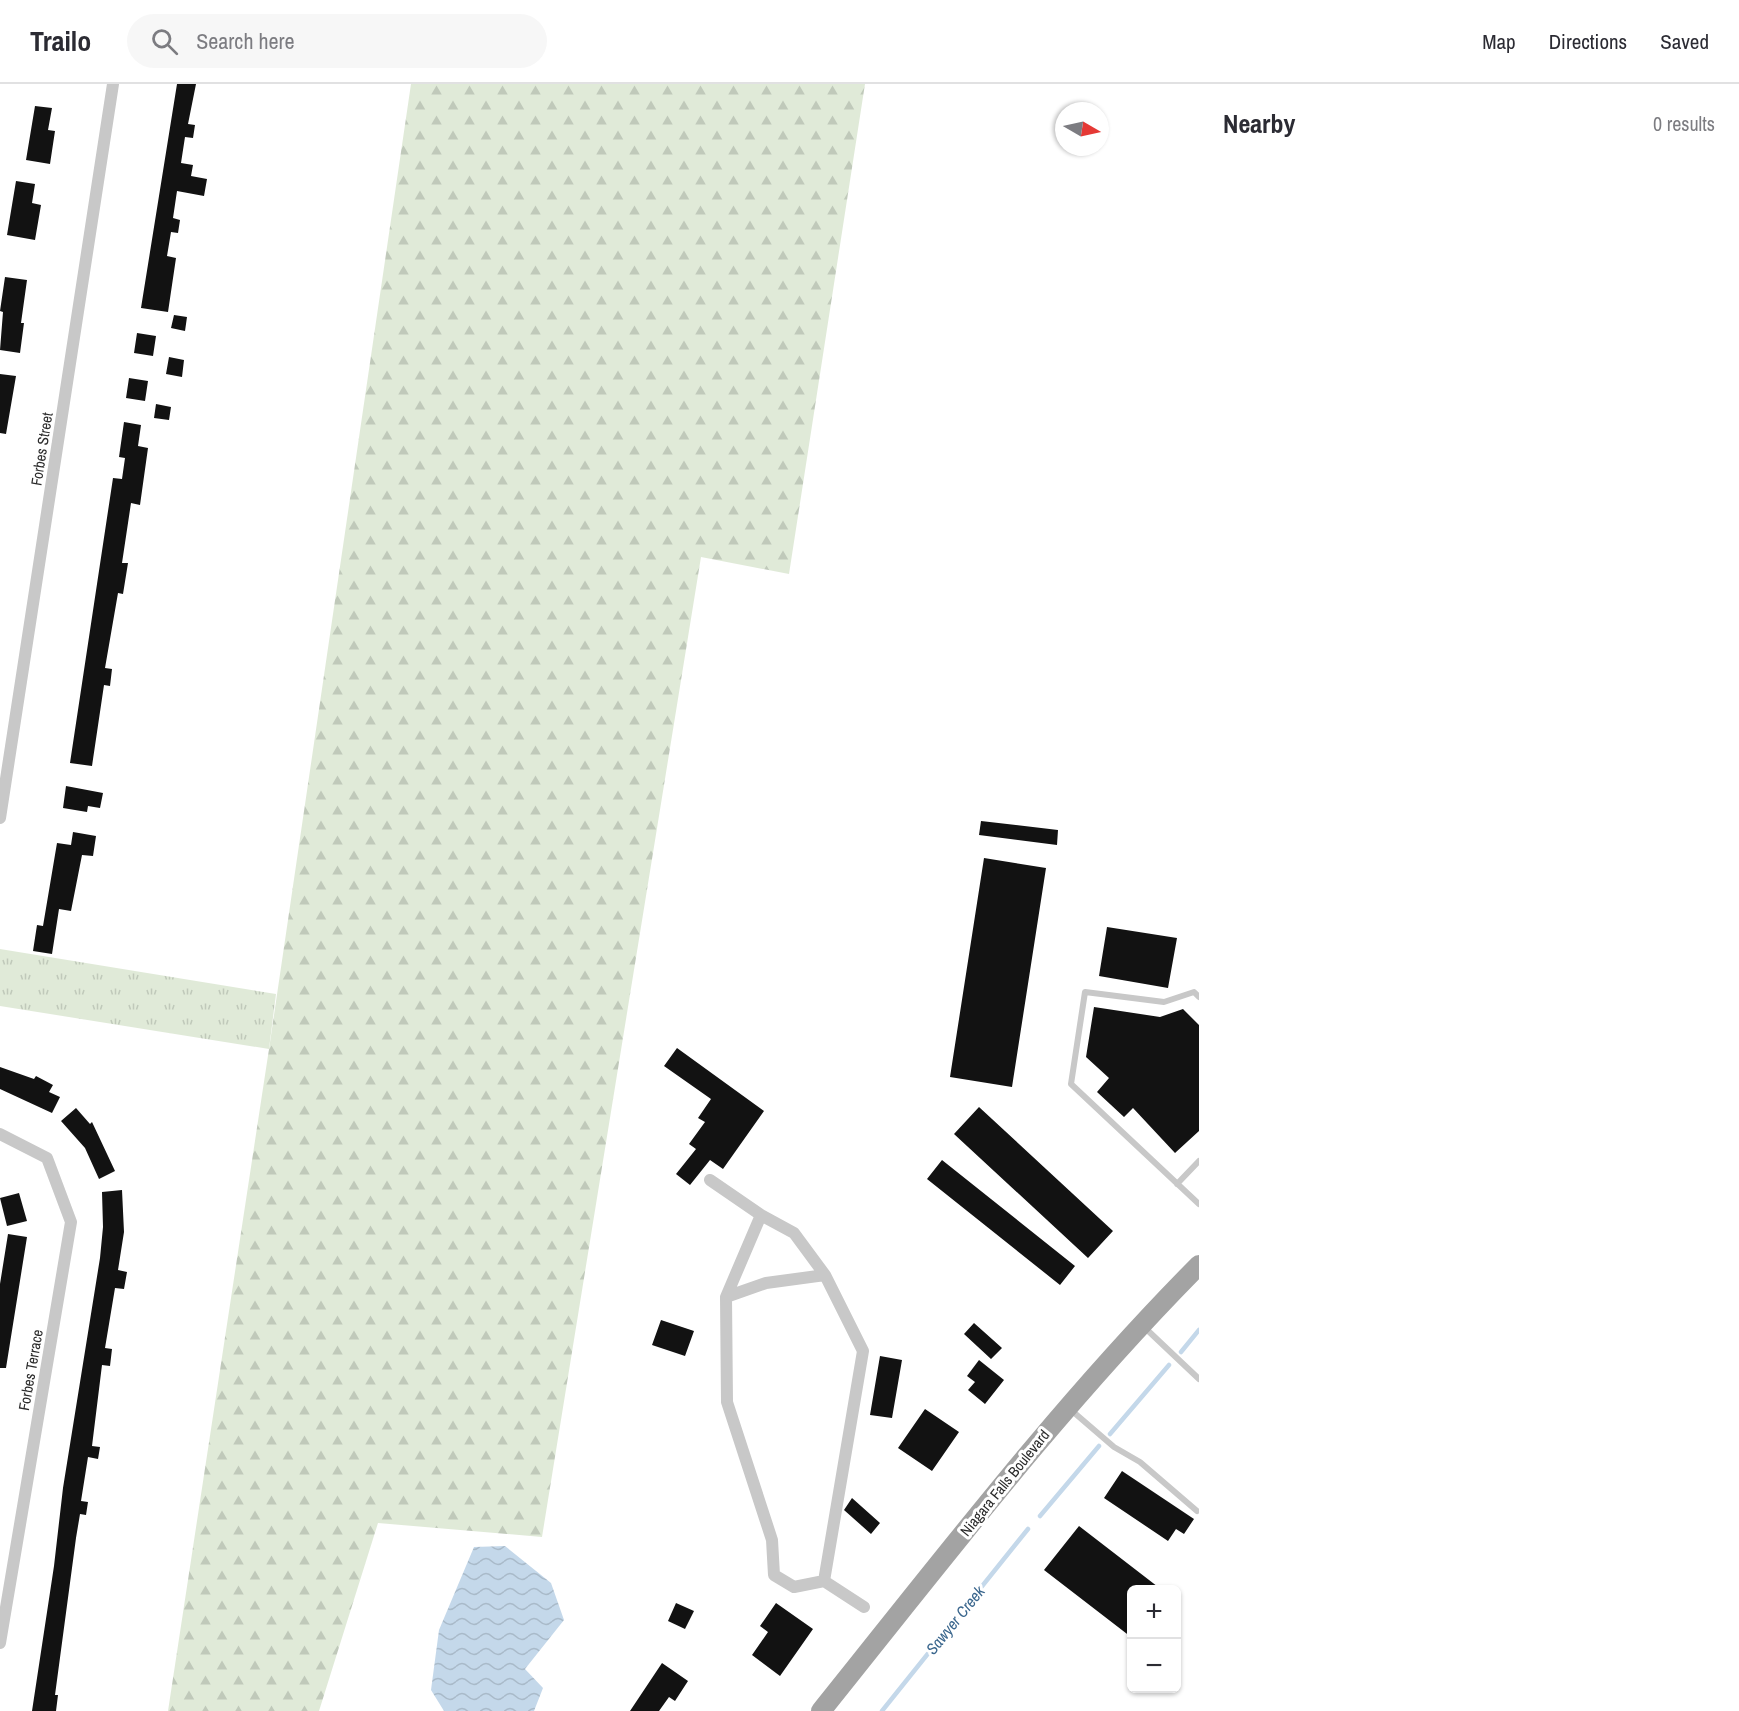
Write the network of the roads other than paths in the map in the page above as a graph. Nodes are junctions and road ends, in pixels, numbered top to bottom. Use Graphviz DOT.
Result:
graph roads {
  1 [pos="113,84"];
  2 [pos="0,818"];
  3 [pos="1199,997"];
  4 [pos="0,1134"];
  5 [pos="1199,1161"];
  6 [pos="710,1180"];
  7 [pos="1177,1184"];
  8 [pos="1199,1204"];
  9 [pos="761,1215"];
  10 [pos="1199,1265"];
  11 [pos="825,1275"];
  12 [pos="726,1297"];
  13 [pos="1141,1324"];
  14 [pos="1199,1379"];
  15 [pos="1069,1407"];
  16 [pos="1197,1511"];
  17 [pos="824,1581"];
  18 [pos="864,1607"];
  19 [pos="0,1643"];
  20 [pos="821,1711"];
  1 -- 2 [label="street, Forbes Street"];
  3 -- 7 [label="lane"];
  4 -- 19 [label="street, Forbes Terrace"];
  5 -- 7 [label="lane"];
  6 -- 9 [label="street"];
  7 -- 8 [label="lane"];
  9 -- 11 [label="street"];
  9 -- 12 [label="street"];
  10 -- 13 [label="main road, Niagara Falls Boulevard"];
  11 -- 12 [label="street"];
  11 -- 17 [label="street"];
  12 -- 17 [label="street"];
  13 -- 14 [label="lane"];
  13 -- 15 [label="main road, Niagara Falls Boulevard"];
  15 -- 16 [label="lane"];
  15 -- 20 [label="main road, Niagara Falls Boulevard"];
  17 -- 18 [label="street"];
}
